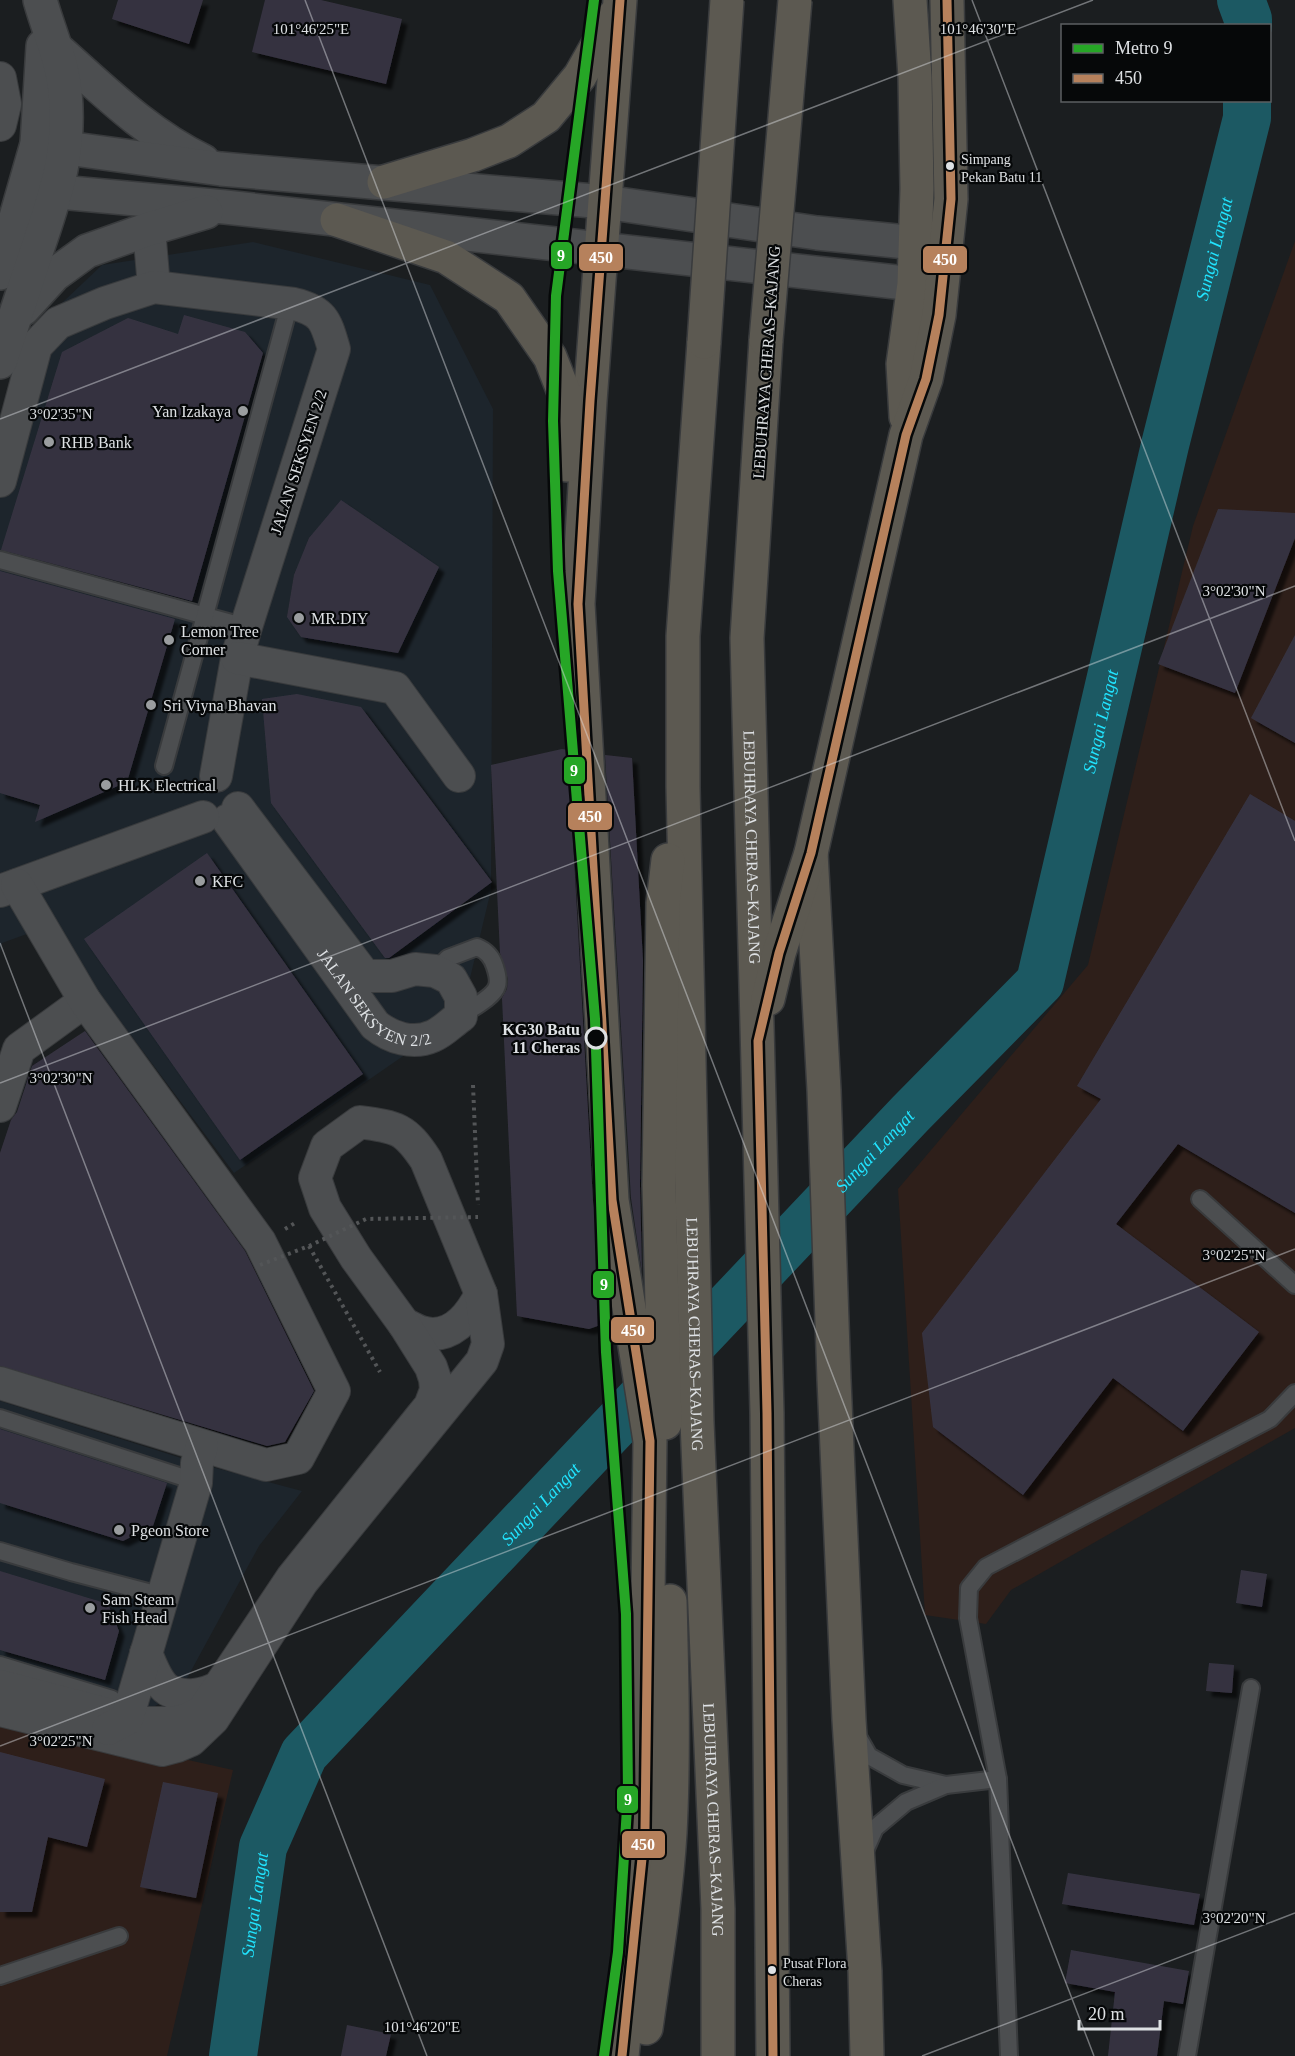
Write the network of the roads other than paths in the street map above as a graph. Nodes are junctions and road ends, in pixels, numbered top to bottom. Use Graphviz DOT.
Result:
graph roads {
  1 [pos="727,0"];
  2 [pos="795,0"];
  3 [pos="910,0"];
  4 [pos="947,0"];
  5 [pos="619,4"];
  6 [pos="48,26"];
  7 [pos="51,146"];
  8 [pos="221,169"];
  9 [pos="384,183"];
  10 [pos="41,190"];
  11 [pos="605,202"];
  12 [pos="225,207"];
  13 [pos="337,220"];
  14 [pos="149,229"];
  15 [pos="916,243"];
  16 [pos="601,250"];
  17 [pos="0,273"];
  18 [pos="914,284"];
  19 [pos="154,287"];
  20 [pos="291,303"];
  21 [pos="14,319"];
  22 [pos="0,362"];
  23 [pos="906,435"];
  24 [pos="0,481"];
  25 [pos="0,560"];
  26 [pos="578,604"];
  27 [pos="205,616"];
  28 [pos="246,627"];
  29 [pos="237,658"];
  30 [pos="164,766"];
  31 [pos="459,776"];
  32 [pos="683,787"];
  33 [pos="216,811"];
  34 [pos="811,853"];
  35 [pos="6,883"];
  36 [pos="435,971"];
  37 [pos="85,1001"];
  38 [pos="461,1016"];
  39 [pos="758,1041"];
  40 [pos="0,1106"];
  41 [pos="1200,1198"];
  42 [pos="1295,1285"];
  43 [pos="481,1294"];
  44 [pos="404,1324"];
  45 [pos="0,1383"];
  46 [pos="1295,1392"];
  47 [pos="0,1418"];
  48 [pos="194,1462"];
  49 [pos="0,1551"];
  50 [pos="154,1593"];
  51 [pos="146,1653"];
  52 [pos="0,1665"];
  53 [pos="0,1686"];
  54 [pos="219,1687"];
  55 [pos="1251,1688"];
  56 [pos="0,1710"];
  57 [pos="110,1717"];
  58 [pos="849,1720"];
  59 [pos="998,1779"];
  60 [pos="946,1785"];
  61 [pos="858,1868"];
  62 [pos="119,1936"];
  63 [pos="0,1976"];
  64 [pos="622,2056"];
  65 [pos="641,2056"];
  66 [pos="718,2056"];
  67 [pos="773,2056"];
  68 [pos="867,2056"];
  69 [pos="1009,2056"];
  70 [pos="1187,2056"];
  1 -- 32 [label="highway, LEBUHRAYA CHERAS–KAJANG, bridge"];
  2 -- 39 [label="highway, LEBUHRAYA CHERAS–KAJANG, bridge"];
  3 -- 15 [label="highway"];
  4 -- 23 [label="highway"];
  5 -- 9 [label="highway"];
  5 -- 11 [label="highway"];
  6 -- 7 [label="street"];
  6 -- 8 [label="street"];
  7 -- 8 [label="street"];
  7 -- 10 [label="street"];
  8 -- 9 [label="street"];
  9 -- 11 [label="street"];
  10 -- 12 [label="street"];
  10 -- 17 [label="street"];
  10 -- 21 [label="street"];
  11 -- 15 [label="street"];
  11 -- 16 [label="highway"];
  12 -- 13 [label="street"];
  12 -- 14 [label="street"];
  13 -- 16 [label="street"];
  13 -- 26 [label="highway"];
  14 -- 19 [label="street"];
  14 -- 21 [label="street"];
  15 -- 18 [label="highway"];
  16 -- 18 [label="street"];
  16 -- 26 [label="highway"];
  18 -- 23 [label="highway"];
  19 -- 20 [label="street, JALAN SEKSYEN 2/2"];
  19 -- 24 [label="street"];
  20 -- 27 [label="lane"];
  20 -- 28 [label="street, JALAN SEKSYEN 2/2"];
  21 -- 22 [label="street"];
  23 -- 34 [label="highway"];
  25 -- 27 [label="lane"];
  26 -- 64 [label="highway"];
  27 -- 28 [label="lane"];
  27 -- 30 [label="lane"];
  28 -- 29 [label="street, JALAN SEKSYEN 2/2"];
  29 -- 31 [label="street"];
  29 -- 33 [label="street, JALAN SEKSYEN 2/2"];
  32 -- 65 [label="highway"];
  32 -- 66 [label="highway, LEBUHRAYA CHERAS–KAJANG"];
  33 -- 35 [label="street"];
  33 -- 36 [label="street, JALAN SEKSYEN 2/2"];
  33 -- 38 [label="street, JALAN SEKSYEN 2/2"];
  34 -- 39 [label="highway"];
  34 -- 58 [label="highway"];
  35 -- 37 [label="street"];
  36 -- 38 [label="street, JALAN SEKSYEN 2/2"];
  36 -- 38 [label="lane"];
  37 -- 40 [label="street"];
  37 -- 48 [label="street"];
  39 -- 67 [label="highway, LEBUHRAYA CHERAS–KAJANG"];
  41 -- 42 [label="lane"];
  43 -- 44 [label="street"];
  43 -- 44 [label="street"];
  43 -- 57 [label="street"];
  44 -- 54 [label="street"];
  45 -- 48 [label="street"];
  46 -- 59 [label="lane"];
  47 -- 48 [label="lane"];
  48 -- 50 [label="street"];
  49 -- 50 [label="lane"];
  50 -- 51 [label="street"];
  50 -- 57 [label="street"];
  51 -- 54 [label="street"];
  51 -- 57 [label="street"];
  52 -- 57 [label="lane"];
  53 -- 57 [label="street"];
  54 -- 57 [label="street"];
  55 -- 70 [label="lane"];
  56 -- 57 [label="street"];
  58 -- 60 [label="lane"];
  58 -- 61 [label="highway"];
  59 -- 60 [label="lane"];
  59 -- 69 [label="lane"];
  60 -- 61 [label="lane"];
  61 -- 68 [label="highway"];
  62 -- 63 [label="lane"];
}
